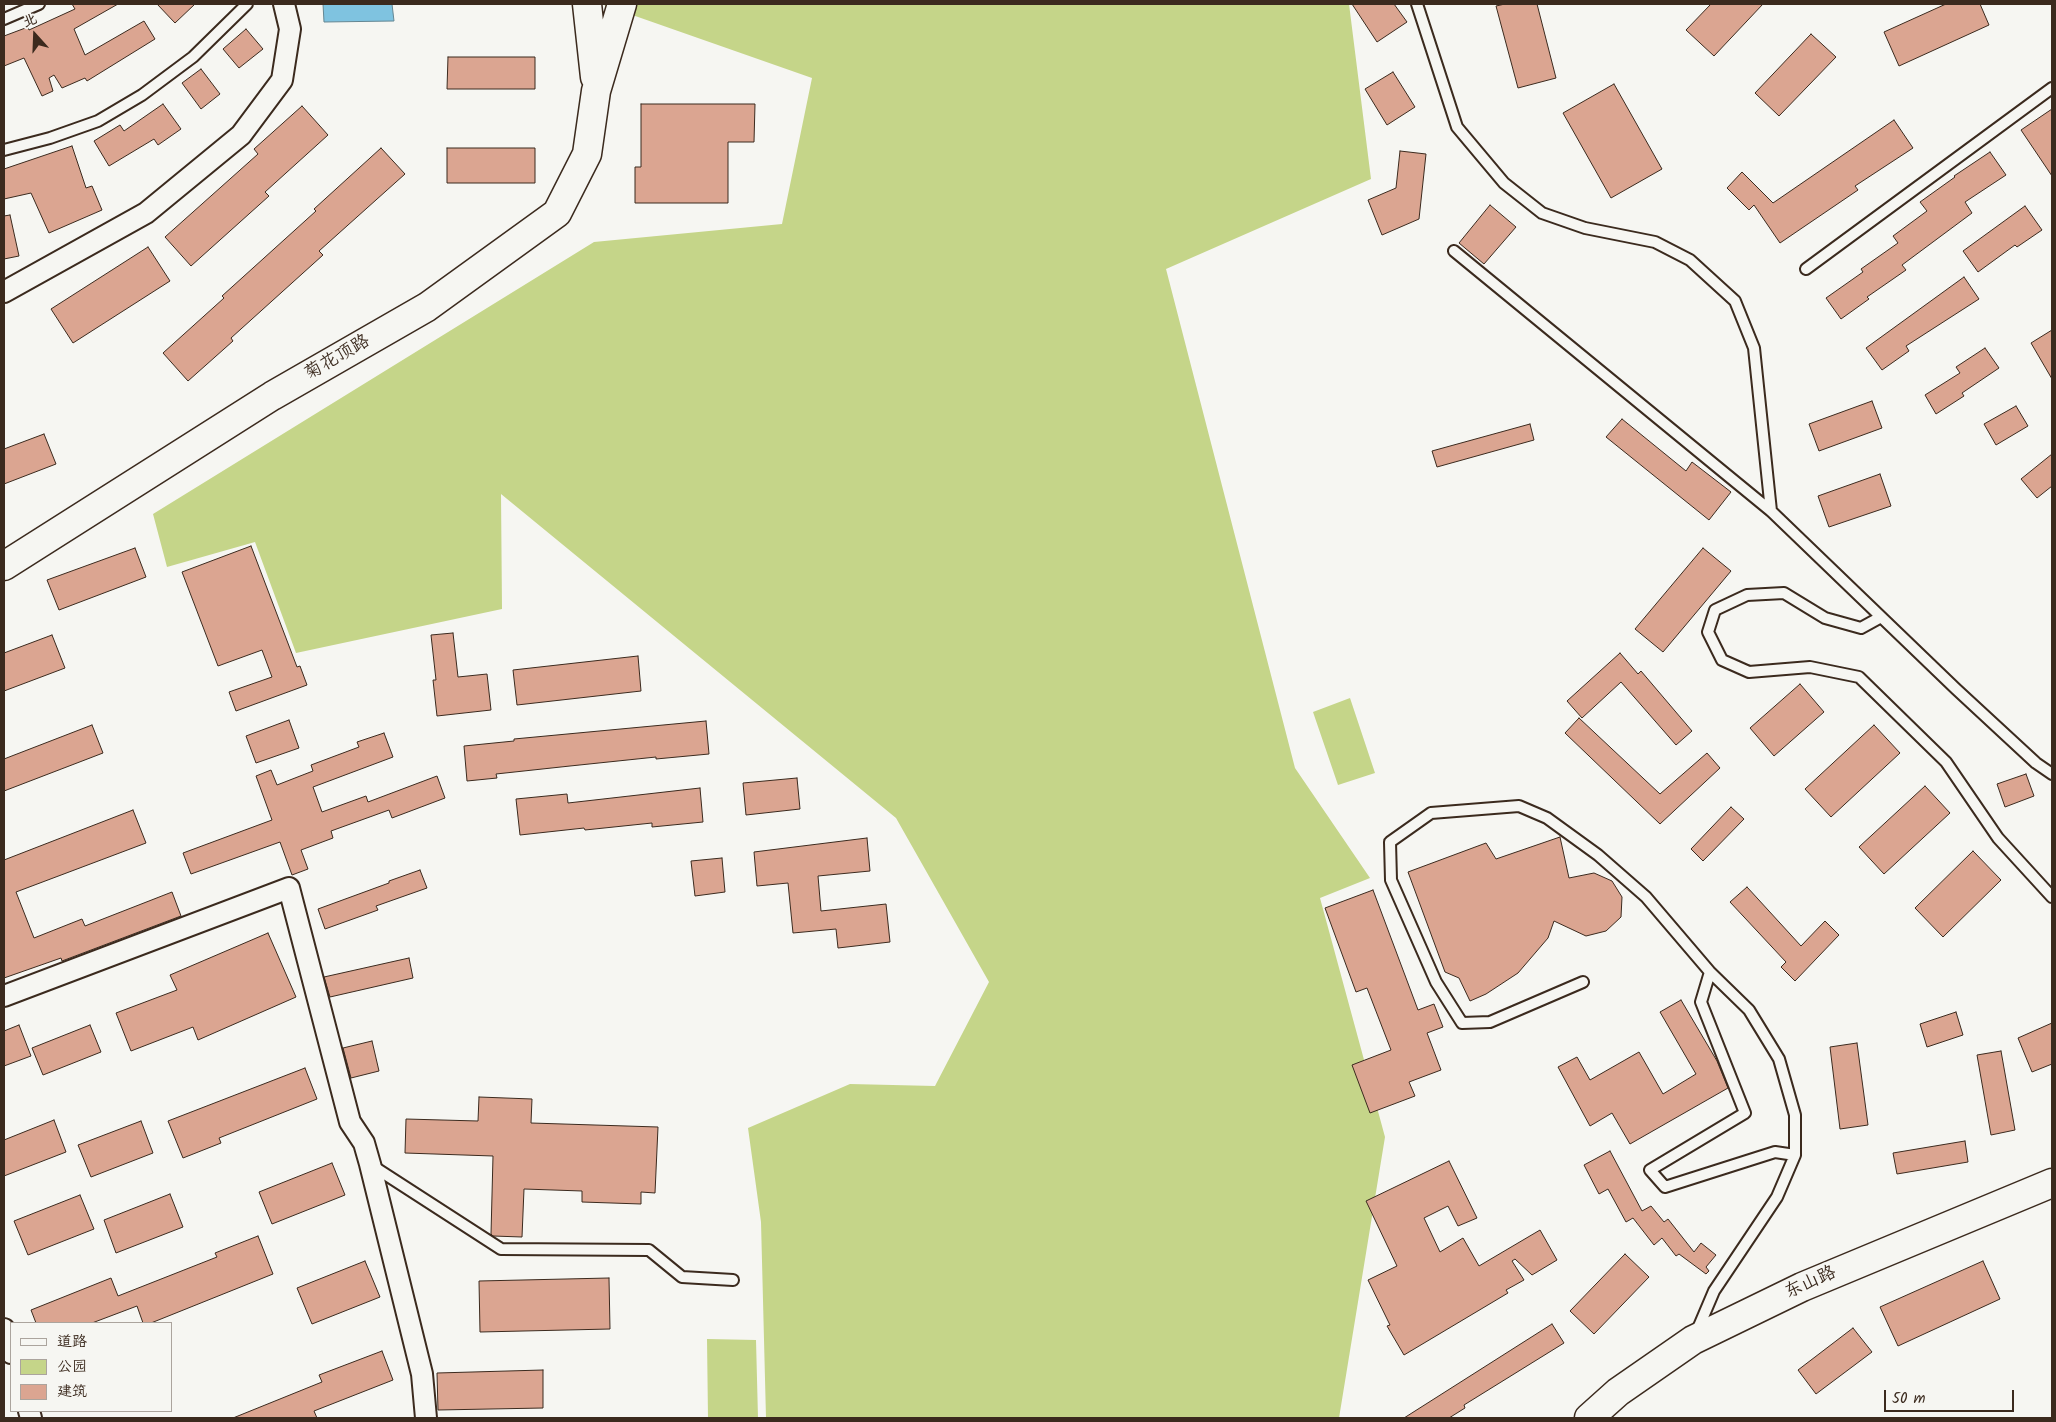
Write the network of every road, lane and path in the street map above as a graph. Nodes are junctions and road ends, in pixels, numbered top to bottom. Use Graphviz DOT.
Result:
graph roads {
  1 [pos="40,4"];
  2 [pos="248,4"];
  3 [pos="284,4"];
  4 [pos="588,4"];
  5 [pos="622,4"];
  6 [pos="1418,4"];
  7 [pos="4,19"];
  8 [pos="2052,88"];
  9 [pos="596,91"];
  10 [pos="4,150"];
  11 [pos="1454,251"];
  12 [pos="1806,269"];
  13 [pos="4,292"];
  14 [pos="1771,512"];
  15 [pos="4,566"];
  16 [pos="1881,617"];
  17 [pos="2052,774"];
  18 [pos="2052,897"];
  19 [pos="1710,972"];
  20 [pos="1583,982"];
  21 [pos="4,996"];
  22 [pos="1795,1154"];
  23 [pos="370,1164"];
  24 [pos="2052,1182"];
  25 [pos="733,1280"];
  26 [pos="4,1329"];
  27 [pos="1693,1340"];
  28 [pos="10,1350"];
  29 [pos="426,1418"];
  30 [pos="1589,1418"];
  1 -- 7 [label="lane"];
  2 -- 10 [label="lane"];
  3 -- 13 [label="street"];
  4 -- 9 [label="street, 菊花顶路"];
  5 -- 9 [label="street, 菊花顶路"];
  6 -- 14 [label="lane"];
  8 -- 12 [label="lane"];
  9 -- 15 [label="street, 菊花顶路"];
  11 -- 14 [label="lane"];
  14 -- 16 [label="lane"];
  16 -- 17 [label="lane"];
  16 -- 18 [label="lane"];
  19 -- 20 [label="lane"];
  19 -- 22 [label="lane"];
  19 -- 22 [label="lane"];
  21 -- 23 [label="street"];
  22 -- 27 [label="lane"];
  23 -- 25 [label="lane"];
  23 -- 29 [label="street"];
  24 -- 27 [label="street, 东山路"];
  26 -- 28 [label="street"];
  27 -- 30 [label="street, 东山路"];
}
